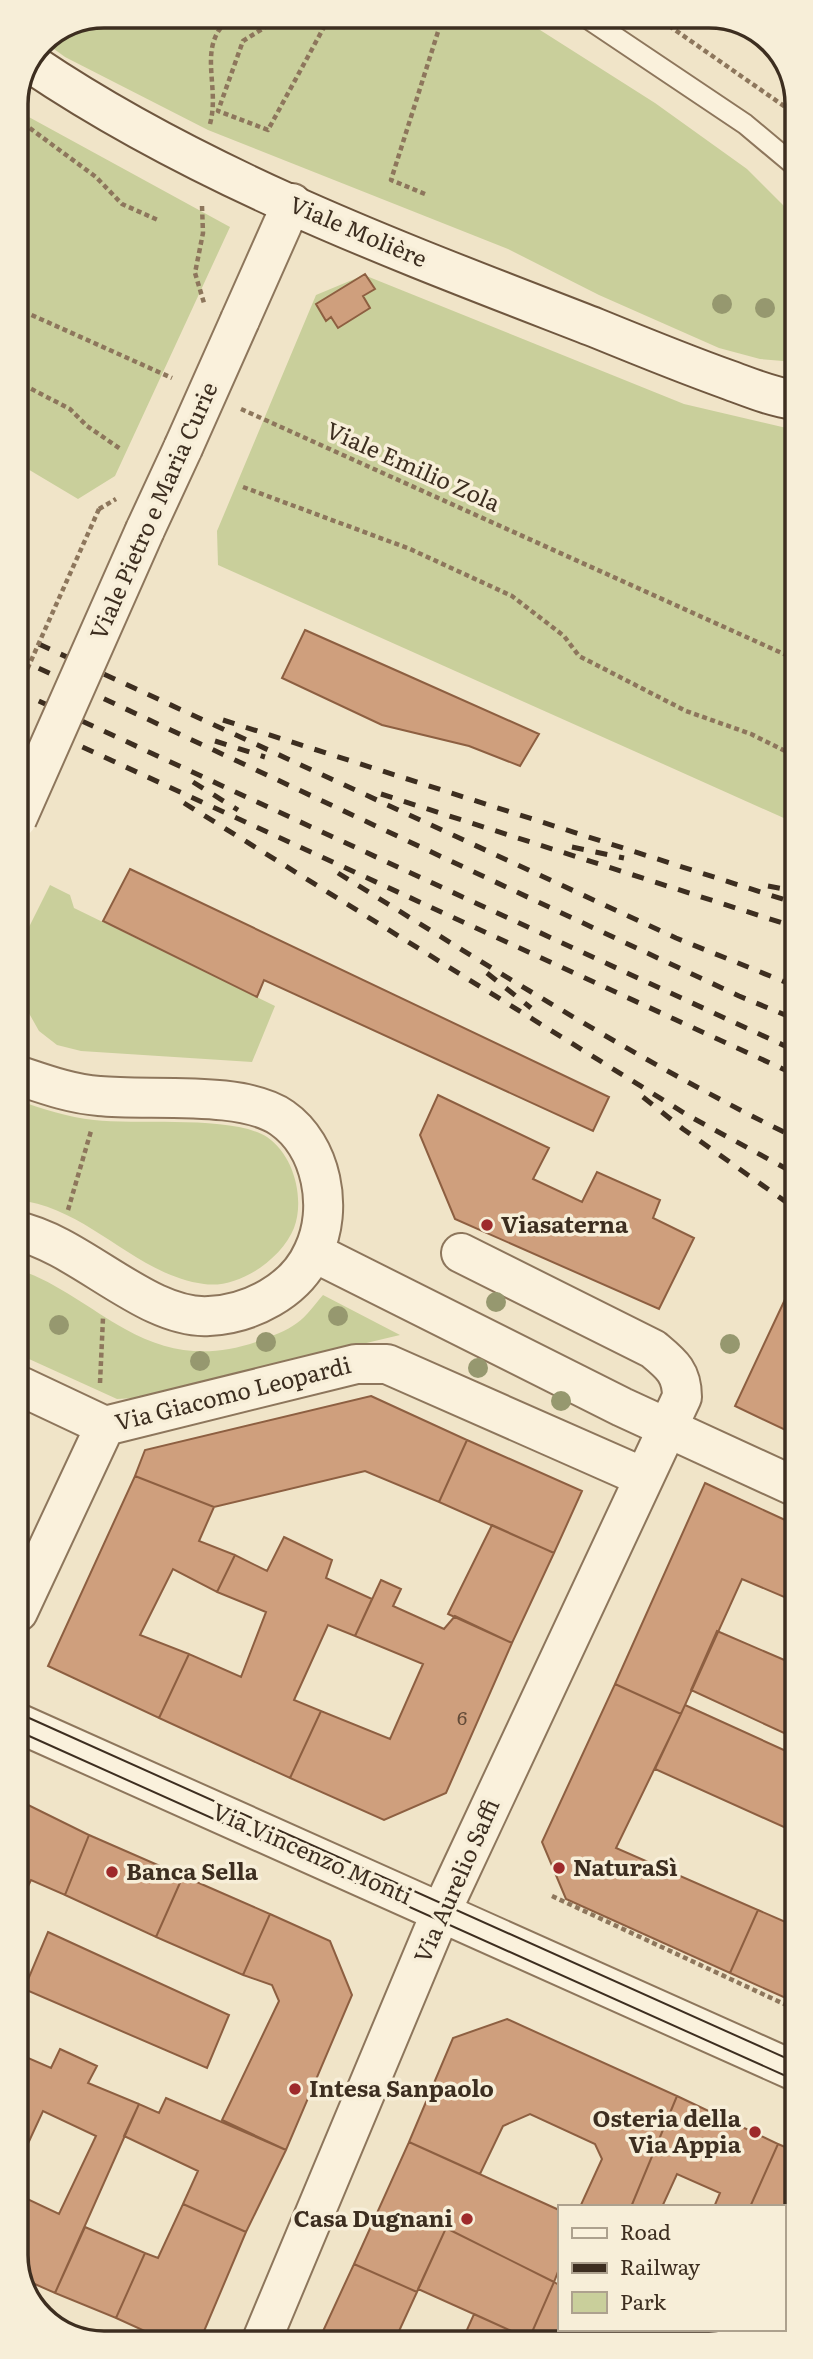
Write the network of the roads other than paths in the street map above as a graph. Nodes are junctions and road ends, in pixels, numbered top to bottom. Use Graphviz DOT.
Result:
graph roads {
  1 [pos="602,28"];
  2 [pos="38,68"];
  3 [pos="785,157"];
  4 [pos="292,204"];
  5 [pos="699,369"];
  6 [pos="785,377"];
  7 [pos="785,399"];
  8 [pos="28,794"];
  9 [pos="31,1080"];
  10 [pos="28,1234"];
  11 [pos="313,1252"];
  12 [pos="461,1253"];
  13 [pos="28,1388"];
  14 [pos="102,1409"];
  15 [pos="667,1426"];
  16 [pos="643,1477"];
  17 [pos="785,1482"];
  18 [pos="28,1588"];
  19 [pos="28,1727"];
  20 [pos="441,1912"];
  21 [pos="785,2067"];
  22 [pos="266,2331"];
  1 -- 3 [label="lane"];
  2 -- 4 [label="street, Viale Molière"];
  4 -- 5 [label="street, Viale Molière"];
  4 -- 8 [label="street, Viale Pietro e Maria Curie, bridge"];
  5 -- 6 [label="street, Viale Molière"];
  5 -- 7 [label="street, Viale Molière"];
  9 -- 11 [label="street"];
  10 -- 11 [label="street"];
  11 -- 15 [label="street"];
  12 -- 15 [label="street"];
  13 -- 14 [label="street, Via Giacomo Leopardi"];
  14 -- 16 [label="street, Via Giacomo Leopardi"];
  14 -- 18 [label="street"];
  15 -- 16 [label="street, Via Aurelio Saffi"];
  15 -- 17 [label="street"];
  16 -- 20 [label="street, Via Aurelio Saffi"];
  19 -- 20 [label="street, Via Vincenzo Monti"];
  20 -- 21 [label="street, Via Vincenzo Monti"];
  20 -- 22 [label="street, Via Aurelio Saffi"];
}
